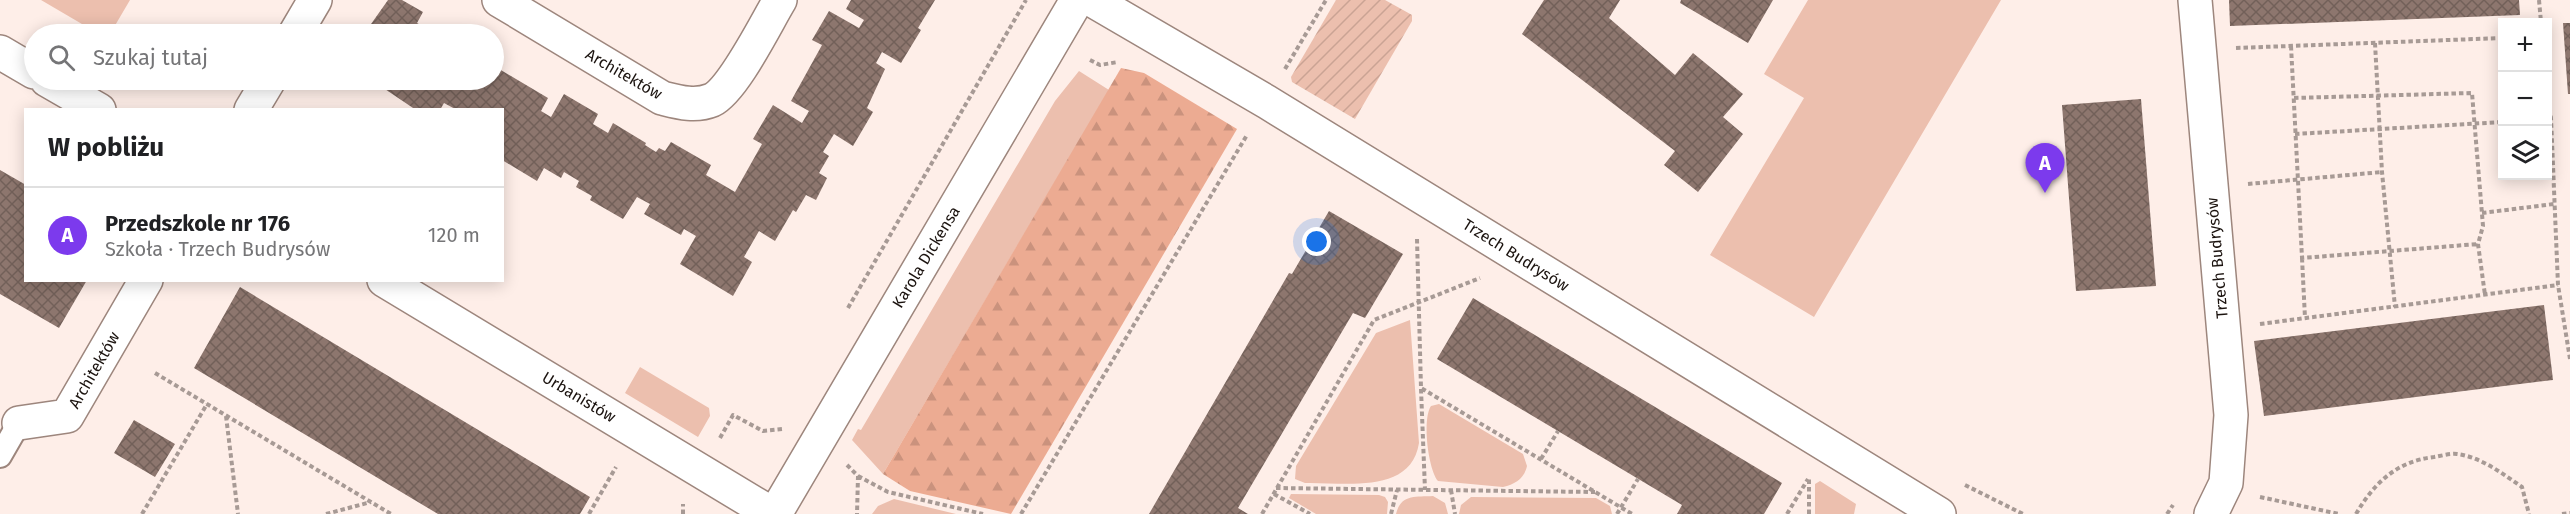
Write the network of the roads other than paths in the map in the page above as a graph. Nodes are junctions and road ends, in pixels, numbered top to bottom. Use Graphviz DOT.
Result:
graph roads {
  1 [pos="315,0"];
  2 [pos="499,0"];
  3 [pos="780,0"];
  4 [pos="1077,0"];
  5 [pos="1092,0"];
  6 [pos="2194,0"];
  7 [pos="301,24"];
  8 [pos="0,52"];
  9 [pos="24,66"];
  10 [pos="64,90"];
  11 [pos="262,90"];
  12 [pos="96,108"];
  13 [pos="252,108"];
  14 [pos="145,282"];
  15 [pos="387,282"];
  16 [pos="19,423"];
  17 [pos="0,456"];
  18 [pos="774,514"];
  19 [pos="1939,514"];
  20 [pos="2211,514"];
  1 -- 7 [label="street"];
  2 -- 3 [label="street, Architektów"];
  4 -- 18 [label="street, Karola Dickensa"];
  5 -- 19 [label="street, Trzech Budrysów"];
  6 -- 20 [label="street, Trzech Budrysów"];
  8 -- 9 [label="street"];
  10 -- 12 [label="street"];
  11 -- 13 [label="street"];
  14 -- 16 [label="street, Architektów"];
  15 -- 18 [label="street, Urbanistów"];
  16 -- 17 [label="lane, Architektów"];
}
